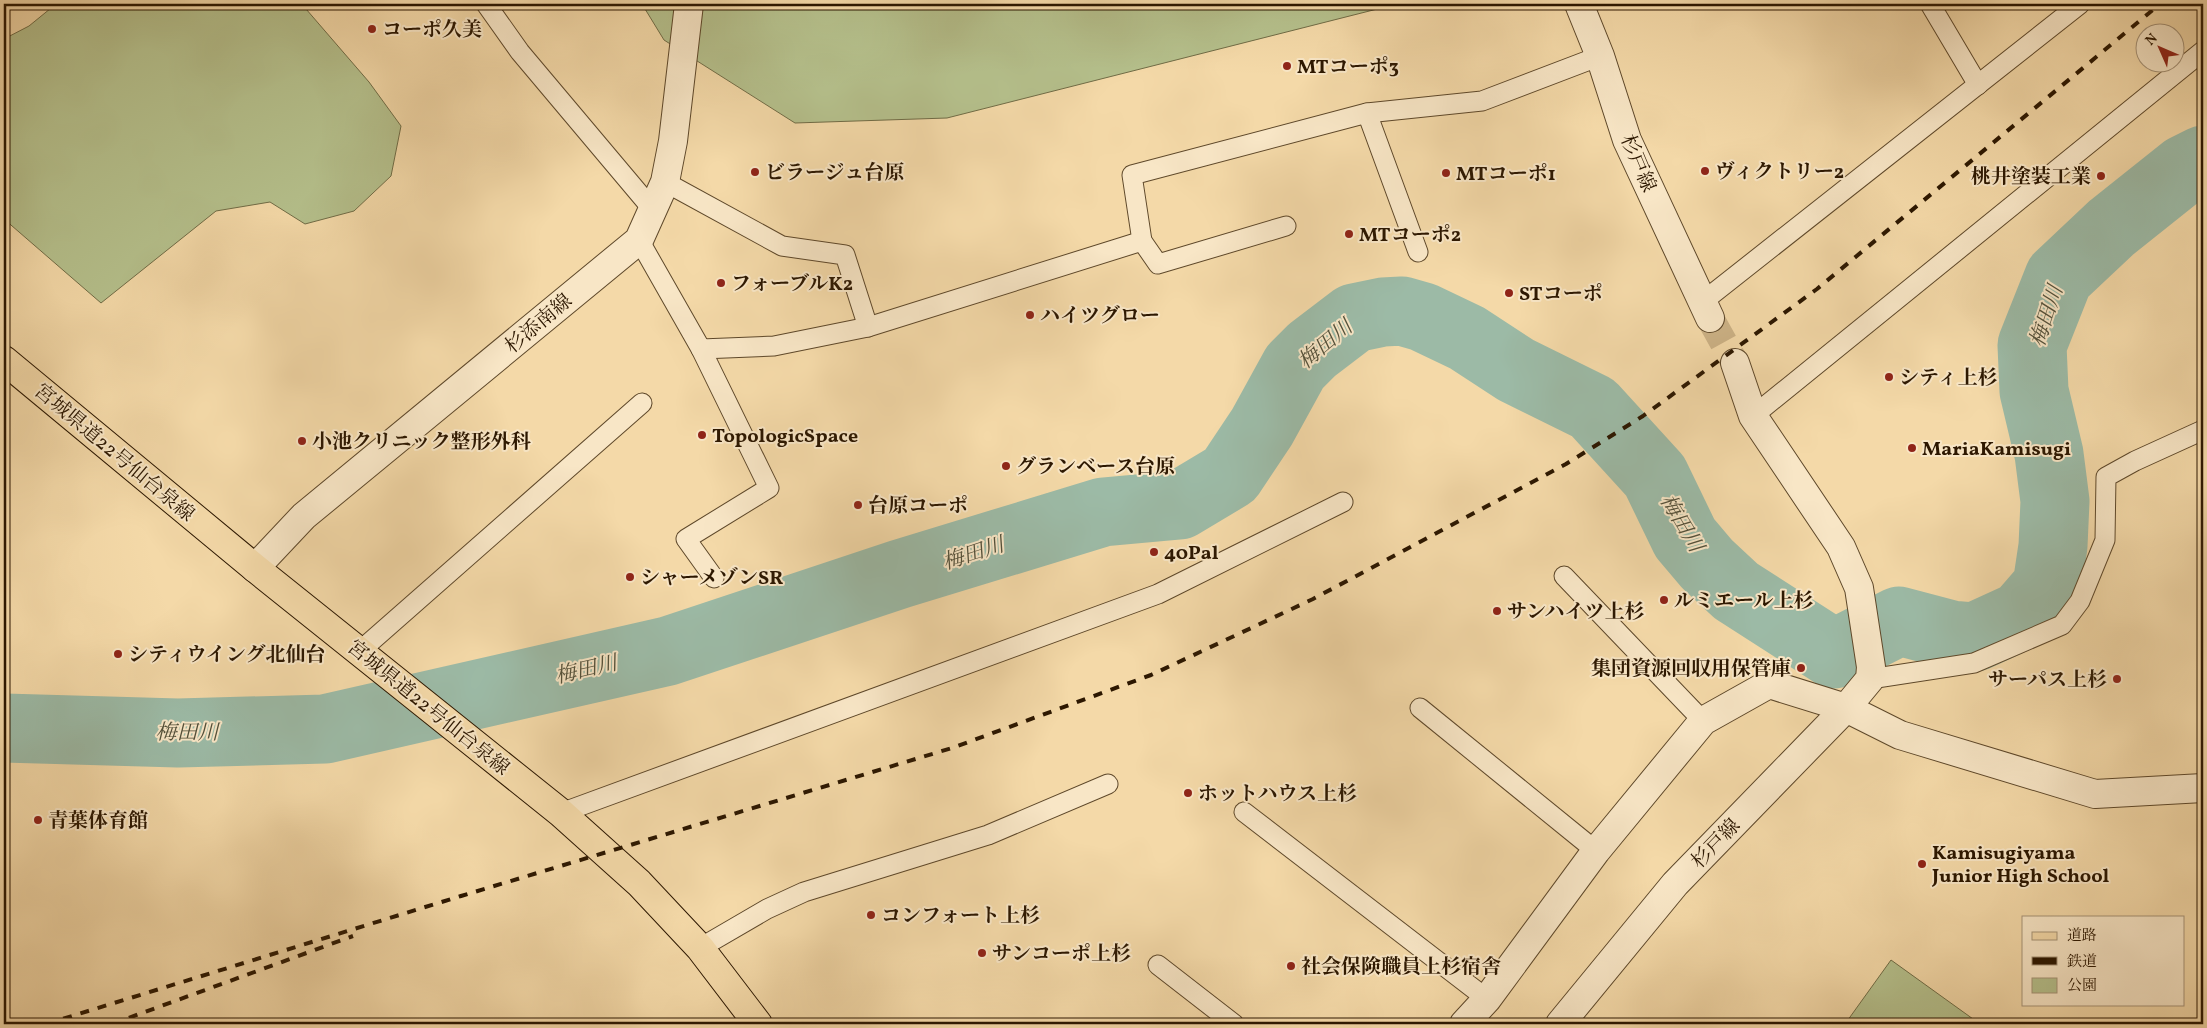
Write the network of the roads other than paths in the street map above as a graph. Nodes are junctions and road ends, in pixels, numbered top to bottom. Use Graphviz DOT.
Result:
graph roads {
  1 [pos="486,4"];
  2 [pos="689,4"];
  3 [pos="1579,4"];
  4 [pos="1930,4"];
  5 [pos="2080,4"];
  6 [pos="2203,51"];
  7 [pos="1600,56"];
  8 [pos="1978,85"];
  9 [pos="1367,113"];
  10 [pos="665,182"];
  11 [pos="653,210"];
  12 [pos="1286,226"];
  13 [pos="639,240"];
  14 [pos="1142,241"];
  15 [pos="1418,252"];
  16 [pos="1706,311"];
  17 [pos="868,327"];
  18 [pos="701,349"];
  19 [pos="4,360"];
  20 [pos="1735,363"];
  21 [pos="642,403"];
  22 [pos="1753,416"];
  23 [pos="2203,430"];
  24 [pos="1343,502"];
  25 [pos="255,568"];
  26 [pos="1564,576"];
  27 [pos="714,578"];
  28 [pos="360,651"];
  29 [pos="1871,673"];
  30 [pos="1420,708"];
  31 [pos="1846,708"];
  32 [pos="1703,721"];
  33 [pos="1108,784"];
  34 [pos="2203,788"];
  35 [pos="1244,812"];
  36 [pos="561,813"];
  37 [pos="1596,851"];
  38 [pos="700,948"];
  39 [pos="1158,965"];
  40 [pos="1487,999"];
  41 [pos="758,1024"];
  42 [pos="1234,1024"];
  43 [pos="1464,1024"];
  44 [pos="1560,1024"];
  1 -- 11 [label="lane"];
  2 -- 10 [label="street, 杉添南線"];
  3 -- 7 [label="street, 杉戸線"];
  4 -- 8 [label="lane"];
  5 -- 8 [label="lane"];
  6 -- 22 [label="lane"];
  7 -- 9 [label="lane"];
  7 -- 16 [label="street, 杉戸線"];
  8 -- 16 [label="lane"];
  9 -- 14 [label="lane"];
  9 -- 15 [label="lane"];
  10 -- 11 [label="street, 杉添南線"];
  10 -- 17 [label="lane"];
  11 -- 13 [label="street, 杉添南線"];
  12 -- 14 [label="lane"];
  13 -- 18 [label="lane"];
  13 -- 25 [label="street, 杉添南線"];
  14 -- 17 [label="lane"];
  17 -- 18 [label="lane"];
  18 -- 27 [label="lane"];
  19 -- 25 [label="main road, 宮城県道22号仙台泉線"];
  20 -- 22 [label="street"];
  21 -- 28 [label="lane"];
  22 -- 29 [label="street"];
  23 -- 29 [label="lane"];
  24 -- 36 [label="lane"];
  25 -- 28 [label="main road, 宮城県道22号仙台泉線"];
  26 -- 32 [label="lane"];
  28 -- 36 [label="main road, 宮城県道22号仙台泉線"];
  29 -- 31 [label="street, 杉戸線"];
  30 -- 37 [label="lane"];
  31 -- 32 [label="street"];
  31 -- 34 [label="street"];
  31 -- 44 [label="street, 杉戸線"];
  32 -- 37 [label="street"];
  33 -- 38 [label="lane"];
  35 -- 40 [label="lane"];
  36 -- 38 [label="main road, 宮城県道22号仙台泉線"];
  37 -- 40 [label="street"];
  38 -- 41 [label="main road, 宮城県道22号仙台泉線"];
  39 -- 42 [label="lane"];
  40 -- 43 [label="street"];
}
